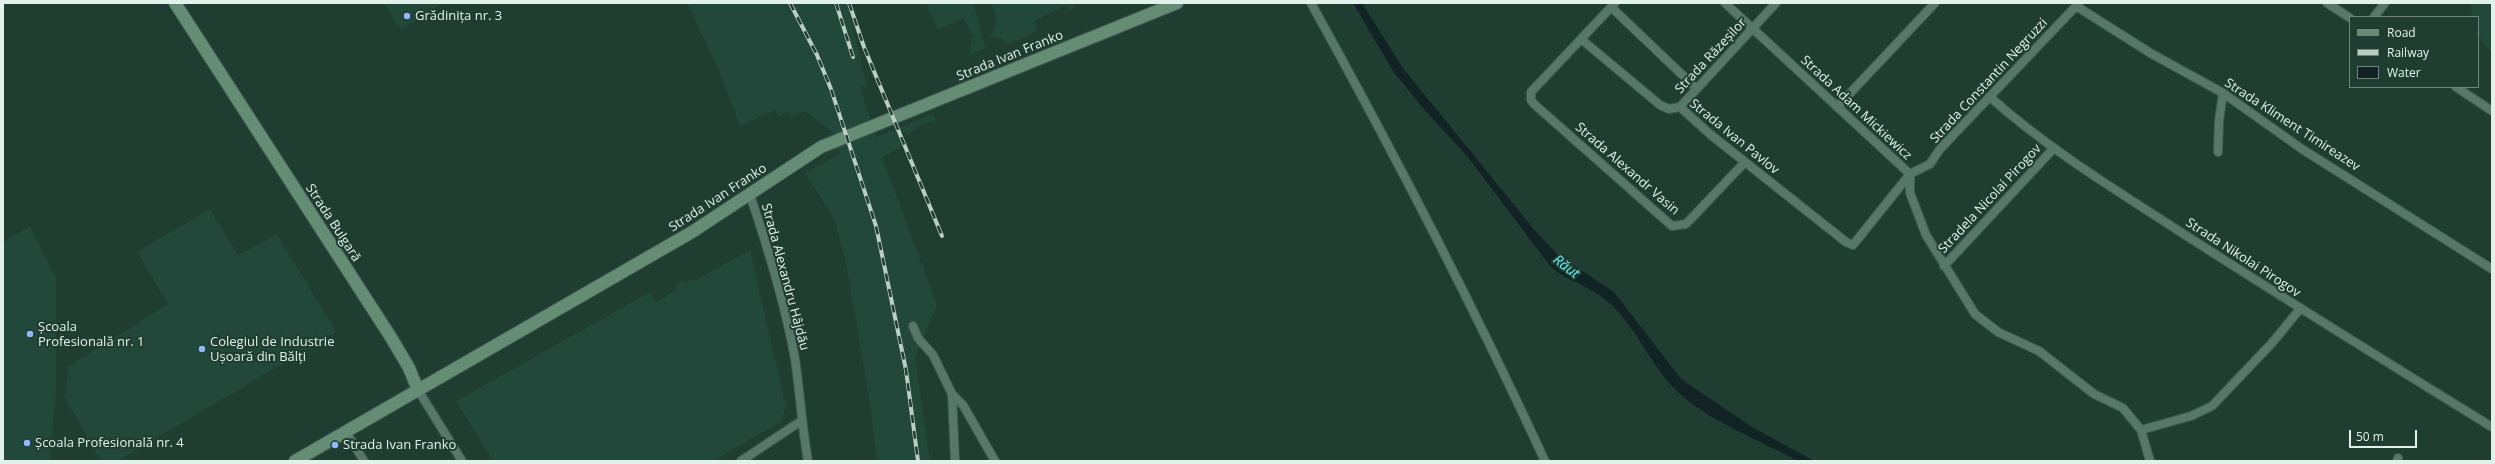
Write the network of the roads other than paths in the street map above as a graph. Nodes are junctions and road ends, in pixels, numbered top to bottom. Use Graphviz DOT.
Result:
graph roads {
  1 [pos="175,3"];
  2 [pos="1177,3"];
  3 [pos="1311,3"];
  4 [pos="1725,3"];
  5 [pos="1776,3"];
  6 [pos="1936,3"];
  7 [pos="2327,3"];
  8 [pos="2385,3"];
  9 [pos="2077,4"];
  10 [pos="1613,5"];
  11 [pos="2375,16"];
  12 [pos="2349,17"];
  13 [pos="1752,28"];
  14 [pos="1581,39"];
  15 [pos="1696,88"];
  16 [pos="2458,88"];
  17 [pos="2223,93"];
  18 [pos="1990,97"];
  19 [pos="1680,107"];
  20 [pos="1837,107"];
  21 [pos="2492,111"];
  22 [pos="2054,148"];
  23 [pos="2218,152"];
  24 [pos="1745,162"];
  25 [pos="1910,174"];
  26 [pos="750,195"];
  27 [pos="1853,244"];
  28 [pos="1944,266"];
  29 [pos="2492,269"];
  30 [pos="2300,309"];
  31 [pos="913,326"];
  32 [pos="418,390"];
  33 [pos="952,394"];
  34 [pos="801,421"];
  35 [pos="2492,427"];
  36 [pos="2141,430"];
  37 [pos="346,432"];
  38 [pos="295,461"];
  39 [pos="364,461"];
  40 [pos="462,461"];
  41 [pos="741,461"];
  42 [pos="808,461"];
  43 [pos="955,461"];
  44 [pos="995,461"];
  45 [pos="1545,461"];
  46 [pos="2150,461"];
  1 -- 32 [label="main road, Strada Bulgară"];
  2 -- 26 [label="main road, Strada Ivan Franko"];
  3 -- 45 [label="street"];
  4 -- 13 [label="street, Strada Adam Mickiewicz"];
  5 -- 13 [label="street, Strada Răzeșilor"];
  6 -- 20 [label="street"];
  7 -- 12 [label="street"];
  8 -- 11 [label="street"];
  9 -- 17 [label="street, Strada Kliment Timireazev"];
  9 -- 18 [label="street, Strada Constantin Negruzzi"];
  10 -- 14 [label="street"];
  10 -- 15 [label="street, Strada Ivan Pavlov"];
  13 -- 15 [label="street, Strada Răzeșilor"];
  13 -- 20 [label="street, Strada Adam Mickiewicz"];
  14 -- 19 [label="street, Strada Ivan Pavlov"];
  14 -- 24 [label="street, Strada Alexandr Vasin"];
  15 -- 19 [label="street, Strada Răzeșilor"];
  16 -- 21 [label="street"];
  17 -- 23 [label="street"];
  17 -- 29 [label="street, Strada Kliment Timireazev"];
  18 -- 22 [label="street, Strada Nikolai Pirogov"];
  18 -- 25 [label="street, Strada Constantin Negruzzi"];
  19 -- 24 [label="street, Strada Ivan Pavlov"];
  20 -- 25 [label="street, Strada Adam Mickiewicz"];
  22 -- 28 [label="street, Stradela Nicolai Pirogov"];
  22 -- 30 [label="street, Strada Nikolai Pirogov"];
  24 -- 27 [label="street, Strada Ivan Pavlov"];
  25 -- 27 [label="street, Strada Constantin Negruzzi"];
  25 -- 28 [label="street, Strada Adam Mickiewicz"];
  26 -- 32 [label="main road, Strada Ivan Franko"];
  26 -- 34 [label="street, Strada Alexandru Hâjdău"];
  28 -- 36 [label="street, Strada Adam Mickiewicz"];
  30 -- 35 [label="street, Strada Nikolai Pirogov"];
  30 -- 36 [label="street"];
  31 -- 33 [label="street"];
  32 -- 37 [label="main road, Strada Ivan Franko"];
  32 -- 40 [label="street, Strada Bulgară"];
  33 -- 43 [label="street"];
  33 -- 44 [label="street"];
  34 -- 41 [label="street"];
  34 -- 42 [label="street, Strada Alexandru Hâjdău"];
  36 -- 46 [label="street, Strada Adam Mickiewicz"];
  37 -- 38 [label="main road, Strada Ivan Franko"];
  37 -- 39 [label="street"];
}
